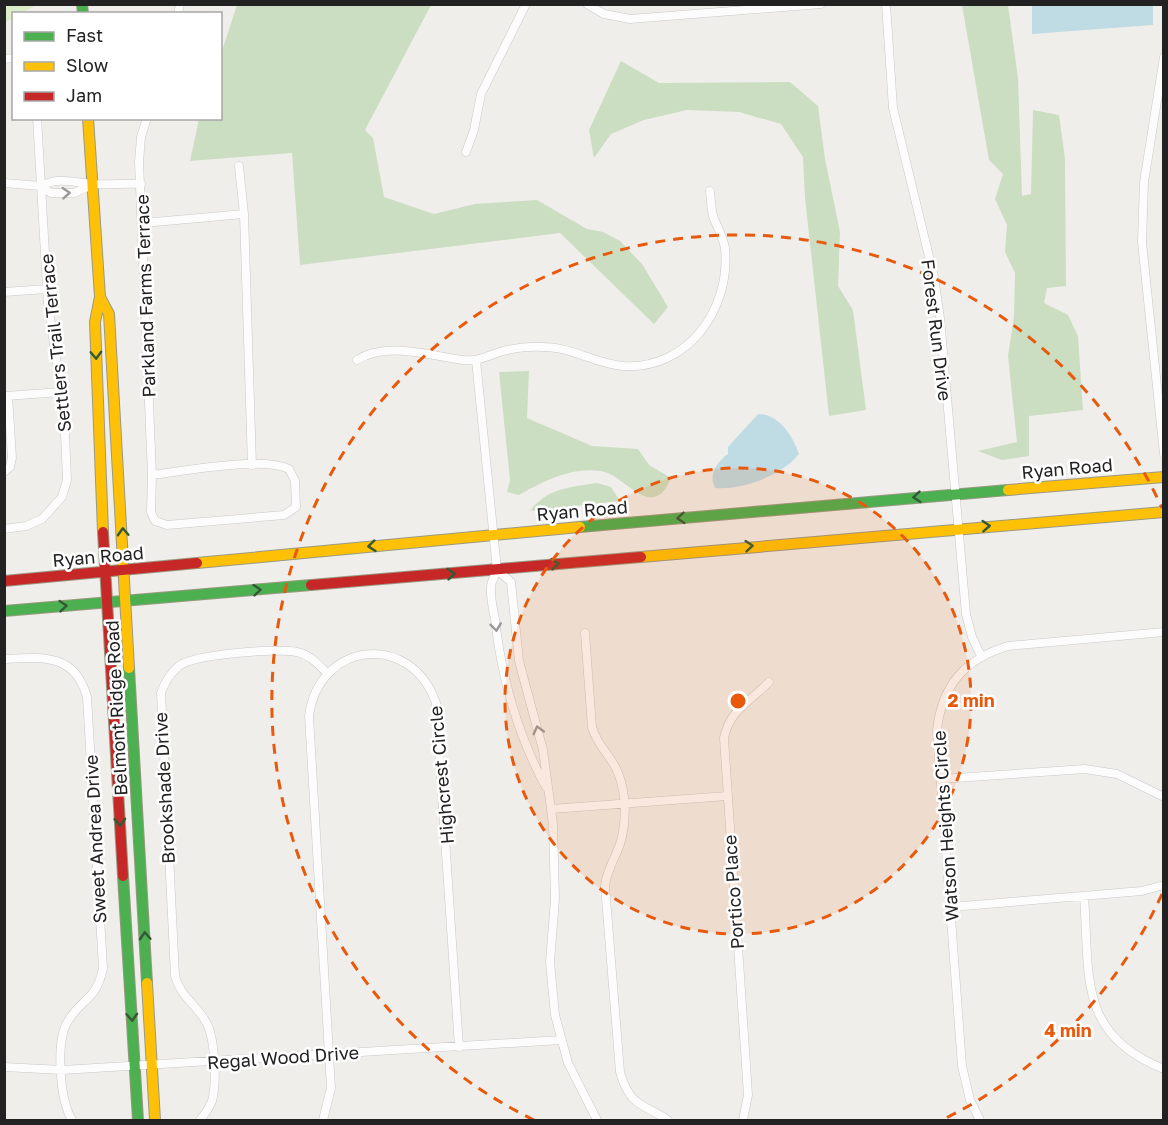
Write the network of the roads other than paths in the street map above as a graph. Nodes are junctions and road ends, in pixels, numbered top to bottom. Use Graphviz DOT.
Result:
graph roads {
  1 [pos="526,4"];
  2 [pos="587,4"];
  3 [pos="821,4"];
  4 [pos="886,4"];
  5 [pos="1164,57"];
  6 [pos="37,120"];
  7 [pos="88,120"];
  8 [pos="146,120"];
  9 [pos="466,152"];
  10 [pos="238,166"];
  11 [pos="4,183"];
  12 [pos="92,184"];
  13 [pos="141,184"];
  14 [pos="41,186"];
  15 [pos="710,191"];
  16 [pos="244,214"];
  17 [pos="143,223"];
  18 [pos="47,289"];
  19 [pos="4,292"];
  20 [pos="100,297"];
  21 [pos="357,360"];
  22 [pos="476,360"];
  23 [pos="61,392"];
  24 [pos="6,396"];
  25 [pos="8,448"];
  26 [pos="1164,454"];
  27 [pos="252,465"];
  28 [pos="4,472"];
  29 [pos="152,475"];
  30 [pos="1164,477"];
  31 [pos="955,493"];
  32 [pos="1164,512"];
  33 [pos="957,528"];
  34 [pos="4,529"];
  35 [pos="493,535"];
  36 [pos="497,570"];
  37 [pos="126,571"];
  38 [pos="105,573"];
  39 [pos="4,581"];
  40 [pos="127,600"];
  41 [pos="107,602"];
  42 [pos="4,611"];
  43 [pos="1164,632"];
  44 [pos="585,633"];
  45 [pos="981,656"];
  46 [pos="4,660"];
  47 [pos="327,673"];
  48 [pos="769,682"];
  49 [pos="941,779"];
  50 [pos="547,788"];
  51 [pos="727,796"];
  52 [pos="1164,797"];
  53 [pos="625,803"];
  54 [pos="551,809"];
  55 [pos="1164,885"];
  56 [pos="1084,896"];
  57 [pos="951,907"];
  58 [pos="561,1040"];
  59 [pos="459,1047"];
  60 [pos="329,1054"];
  61 [pos="213,1062"];
  62 [pos="153,1065"];
  63 [pos="135,1066"];
  64 [pos="4,1067"];
  65 [pos="1164,1069"];
  66 [pos="62,1070"];
  67 [pos="72,1120"];
  68 [pos="138,1120"];
  69 [pos="155,1120"];
  70 [pos="200,1120"];
  71 [pos="322,1120"];
  72 [pos="597,1120"];
  73 [pos="668,1120"];
  74 [pos="743,1120"];
  75 [pos="980,1120"];
  1 -- 9 [label="street"];
  2 -- 3 [label="street"];
  4 -- 31 [label="street, Forest Run Drive"];
  5 -- 26 [label="street"];
  6 -- 14 [label="street, Settlers Trail Terrace"];
  7 -- 12 [label="main road, Belmont Ridge Road"];
  8 -- 13 [label="street, Parkland Farms Terrace"];
  10 -- 16 [label="street"];
  11 -- 14 [label="street"];
  12 -- 13 [label="street"];
  12 -- 14 [label="street"];
  14 -- 12 [label="street, one-way"];
  12 -- 20 [label="main road, Belmont Ridge Road"];
  13 -- 17 [label="street, Parkland Farms Terrace"];
  14 -- 18 [label="street, Settlers Trail Terrace"];
  15 -- 22 [label="street"];
  16 -- 17 [label="street"];
  16 -- 27 [label="street"];
  17 -- 29 [label="street, Parkland Farms Terrace"];
  18 -- 19 [label="street"];
  18 -- 23 [label="street, Settlers Trail Terrace"];
  37 -- 20 [label="main road, Belmont Ridge Road, one-way"];
  20 -- 38 [label="main road, Belmont Ridge Road, one-way"];
  21 -- 22 [label="street"];
  22 -- 35 [label="street"];
  23 -- 24 [label="street"];
  23 -- 34 [label="street, Settlers Trail Terrace"];
  24 -- 25 [label="street"];
  25 -- 28 [label="street"];
  27 -- 29 [label="street, Parkland Farms Terrace"];
  27 -- 29 [label="street, Parkland Farms Terrace"];
  30 -- 31 [label="main road, Ryan Road"];
  31 -- 33 [label="street, Forest Run Drive"];
  31 -- 35 [label="main road, Ryan Road, one-way"];
  33 -- 32 [label="main road, one-way"];
  36 -- 33 [label="main road, one-way"];
  33 -- 45 [label="street, Forest Run Drive"];
  35 -- 36 [label="street"];
  35 -- 37 [label="main road, Ryan Road, one-way"];
  40 -- 36 [label="main road, one-way"];
  36 -- 50 [label="street, one-way"];
  50 -- 36 [label="street, one-way"];
  37 -- 38 [label="main road, Ryan Road"];
  37 -- 40 [label="main road, Belmont Ridge Road"];
  38 -- 39 [label="main road, Ryan Road"];
  38 -- 41 [label="main road, Belmont Ridge Road"];
  40 -- 41 [label="main road"];
  62 -- 40 [label="main road, Belmont Ridge Road, one-way"];
  42 -- 41 [label="main road, one-way"];
  41 -- 63 [label="main road, Belmont Ridge Road, one-way"];
  43 -- 45 [label="street, Watson Heights Circle"];
  44 -- 53 [label="street"];
  45 -- 49 [label="street, Watson Heights Circle"];
  46 -- 66 [label="street, Sweet Andrea Drive"];
  47 -- 59 [label="street, Highcrest Circle"];
  47 -- 60 [label="street, Highcrest Circle"];
  47 -- 61 [label="street, Brookshade Drive"];
  48 -- 51 [label="street, Portico Place"];
  49 -- 52 [label="street"];
  49 -- 57 [label="street, Watson Heights Circle"];
  50 -- 54 [label="street"];
  51 -- 53 [label="street"];
  51 -- 74 [label="street, Portico Place"];
  53 -- 54 [label="street"];
  53 -- 73 [label="street"];
  54 -- 58 [label="street"];
  55 -- 56 [label="street"];
  56 -- 57 [label="street"];
  56 -- 65 [label="street"];
  57 -- 75 [label="street, Watson Heights Circle"];
  58 -- 59 [label="street, Regal Wood Drive"];
  58 -- 72 [label="street"];
  59 -- 60 [label="street, Regal Wood Drive"];
  60 -- 61 [label="street, Regal Wood Drive"];
  60 -- 71 [label="street, Highcrest Circle"];
  61 -- 62 [label="street, Regal Wood Drive"];
  61 -- 70 [label="street, Brookshade Drive"];
  62 -- 63 [label="street, Regal Wood Drive"];
  62 -- 69 [label="main road, Belmont Ridge Road"];
  63 -- 66 [label="street, Regal Wood Drive"];
  63 -- 68 [label="main road, Belmont Ridge Road"];
  64 -- 66 [label="street, Regal Wood Drive"];
  66 -- 67 [label="street, Sweet Andrea Drive"];
}
